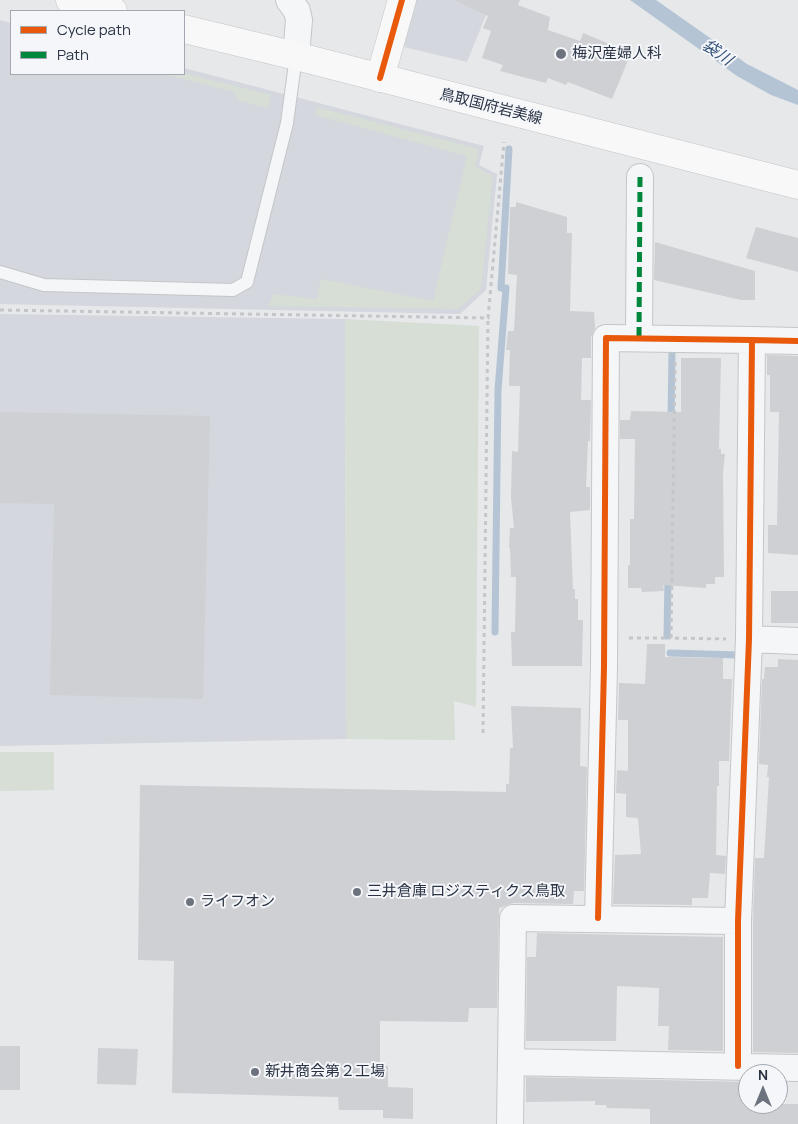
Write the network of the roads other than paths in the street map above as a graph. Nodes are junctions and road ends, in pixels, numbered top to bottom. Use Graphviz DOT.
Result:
graph roads {
  1 [pos="70,0"];
  2 [pos="289,0"];
  3 [pos="402,0"];
  4 [pos="109,10"];
  5 [pos="185,29"];
  6 [pos="296,56"];
  7 [pos="380,78"];
  8 [pos="640,177"];
  9 [pos="798,185"];
  10 [pos="0,272"];
  11 [pos="639,338"];
  12 [pos="752,340"];
  13 [pos="798,341"];
  14 [pos="749,639"];
  15 [pos="798,641"];
  16 [pos="598,918"];
  17 [pos="738,921"];
  18 [pos="511,1062"];
  19 [pos="738,1064"];
  20 [pos="738,1066"];
  21 [pos="510,1124"];
  1 -- 4 [label="main road"];
  2 -- 6 [label="street"];
  3 -- 7 [label="main road"];
  5 -- 6 [label="main road, 鳥取国府岩美線"];
  6 -- 7 [label="main road, 鳥取国府岩美線"];
  6 -- 10 [label="lane"];
  7 -- 9 [label="main road, 鳥取国府岩美線"];
  8 -- 11 [label="street"];
  11 -- 12 [label="street"];
  11 -- 16 [label="street"];
  12 -- 13 [label="street"];
  12 -- 14 [label="street"];
  14 -- 15 [label="street"];
  14 -- 17 [label="street"];
  16 -- 17 [label="street"];
  16 -- 18 [label="street"];
  17 -- 19 [label="street"];
  18 -- 20 [label="street"];
  18 -- 21 [label="street"];
}
